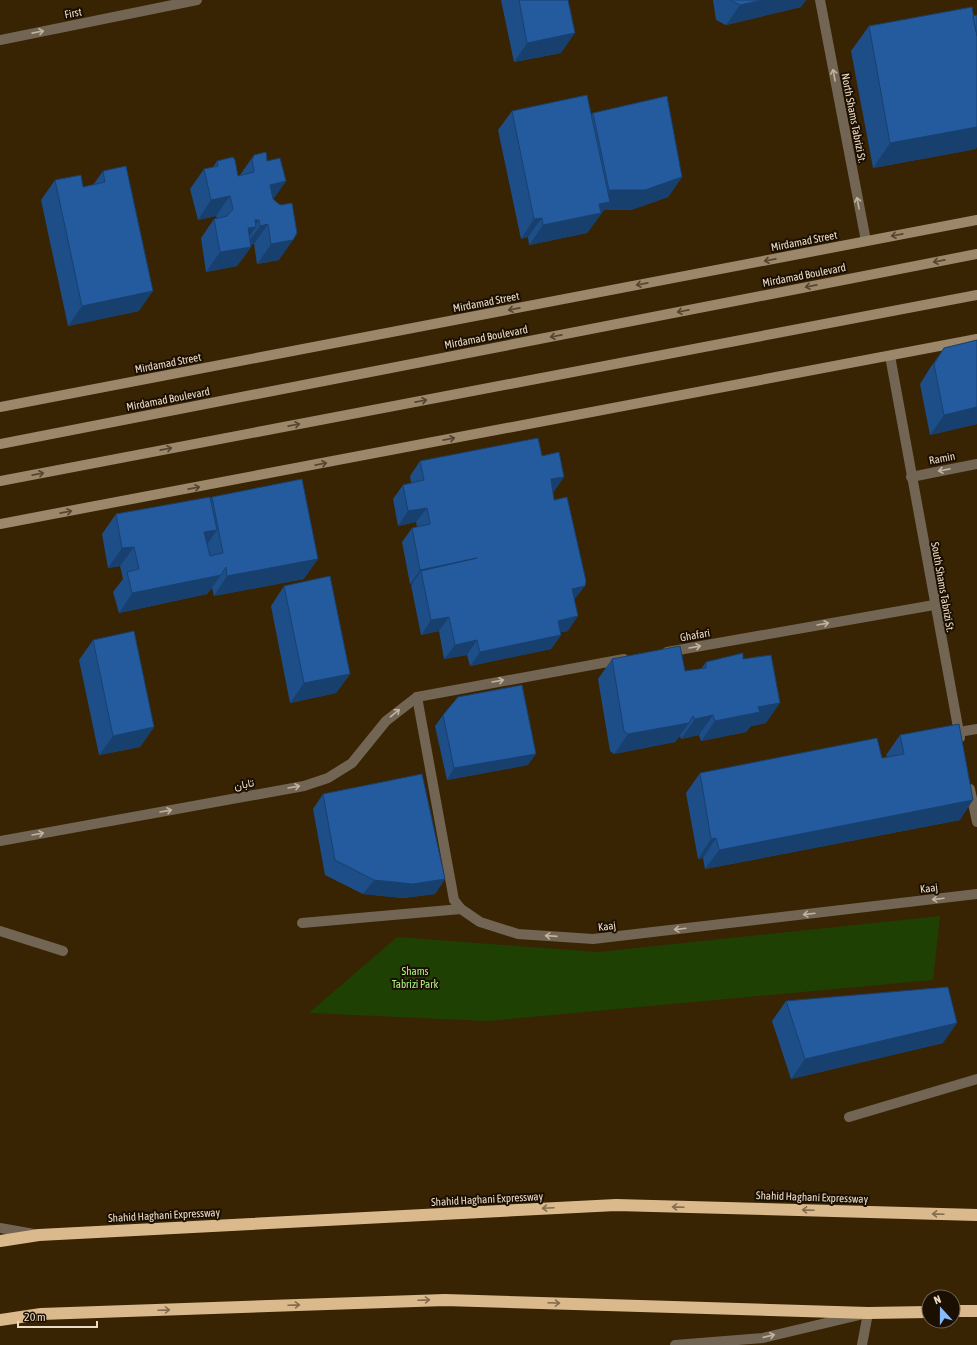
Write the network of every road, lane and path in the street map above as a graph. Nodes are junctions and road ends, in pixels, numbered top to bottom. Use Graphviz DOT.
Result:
graph roads {
  1 [pos="197,0"];
  2 [pos="820,0"];
  3 [pos="0,40"];
  4 [pos="977,220"];
  5 [pos="866,241"];
  6 [pos="975,254"];
  7 [pos="977,295"];
  8 [pos="977,339"];
  9 [pos="890,356"];
  10 [pos="0,407"];
  11 [pos="0,444"];
  12 [pos="977,464"];
  13 [pos="911,476"];
  14 [pos="0,481"];
  15 [pos="0,524"];
  16 [pos="934,604"];
  17 [pos="654,654"];
  18 [pos="631,658"];
  19 [pos="417,697"];
  20 [pos="977,729"];
  21 [pos="959,732"];
  22 [pos="962,747"];
  23 [pos="968,777"];
  24 [pos="977,822"];
  25 [pos="0,841"];
  26 [pos="977,894"];
  27 [pos="461,909"];
  28 [pos="302,923"];
  29 [pos="0,931"];
  30 [pos="63,951"];
  31 [pos="977,1079"];
  32 [pos="849,1117"];
  33 [pos="977,1215"];
  34 [pos="0,1228"];
  35 [pos="39,1235"];
  36 [pos="0,1240"];
  37 [pos="961,1311"];
  38 [pos="977,1311"];
  39 [pos="921,1312"];
  40 [pos="868,1313"];
  41 [pos="0,1320"];
  42 [pos="675,1345"];
  43 [pos="862,1345"];
  3 -- 1 [label="street, First, one-way"];
  5 -- 2 [label="street, North Shams Tabrizi St., one-way"];
  4 -- 5 [label="main road, Mirdamad Street, one-way"];
  5 -- 10 [label="main road, Mirdamad Street, one-way"];
  6 -- 11 [label="main road, Mirdamad Boulevard, one-way"];
  14 -- 7 [label="main road, one-way"];
  8 -- 9 [label="main road"];
  9 -- 13 [label="street, South Shams Tabrizi St."];
  15 -- 9 [label="main road, one-way"];
  12 -- 13 [label="street, Ramin, one-way"];
  13 -- 16 [label="street, South Shams Tabrizi St."];
  17 -- 16 [label="street, Ghafari, one-way"];
  16 -- 21 [label="street, South Shams Tabrizi St."];
  19 -- 18 [label="street, تابان, one-way"];
  25 -- 19 [label="street, تابان, one-way"];
  19 -- 27 [label="street, Kaaj"];
  20 -- 21 [label="street"];
  21 -- 22 [label="street, South Shams Tabrizi St."];
  23 -- 24 [label="street"];
  26 -- 27 [label="street, Kaaj, one-way"];
  27 -- 28 [label="street"];
  29 -- 30 [label="street"];
  31 -- 32 [label="street"];
  33 -- 35 [label="highway, Shahid Haghani Expressway, one-way"];
  34 -- 35 [label="street"];
  35 -- 36 [label="highway, Shahid Haghani Expressway"];
  37 -- 38 [label="highway"];
  39 -- 40 [label="highway"];
  41 -- 40 [label="highway, one-way"];
  42 -- 40 [label="street, one-way"];
  40 -- 43 [label="street"];
}
